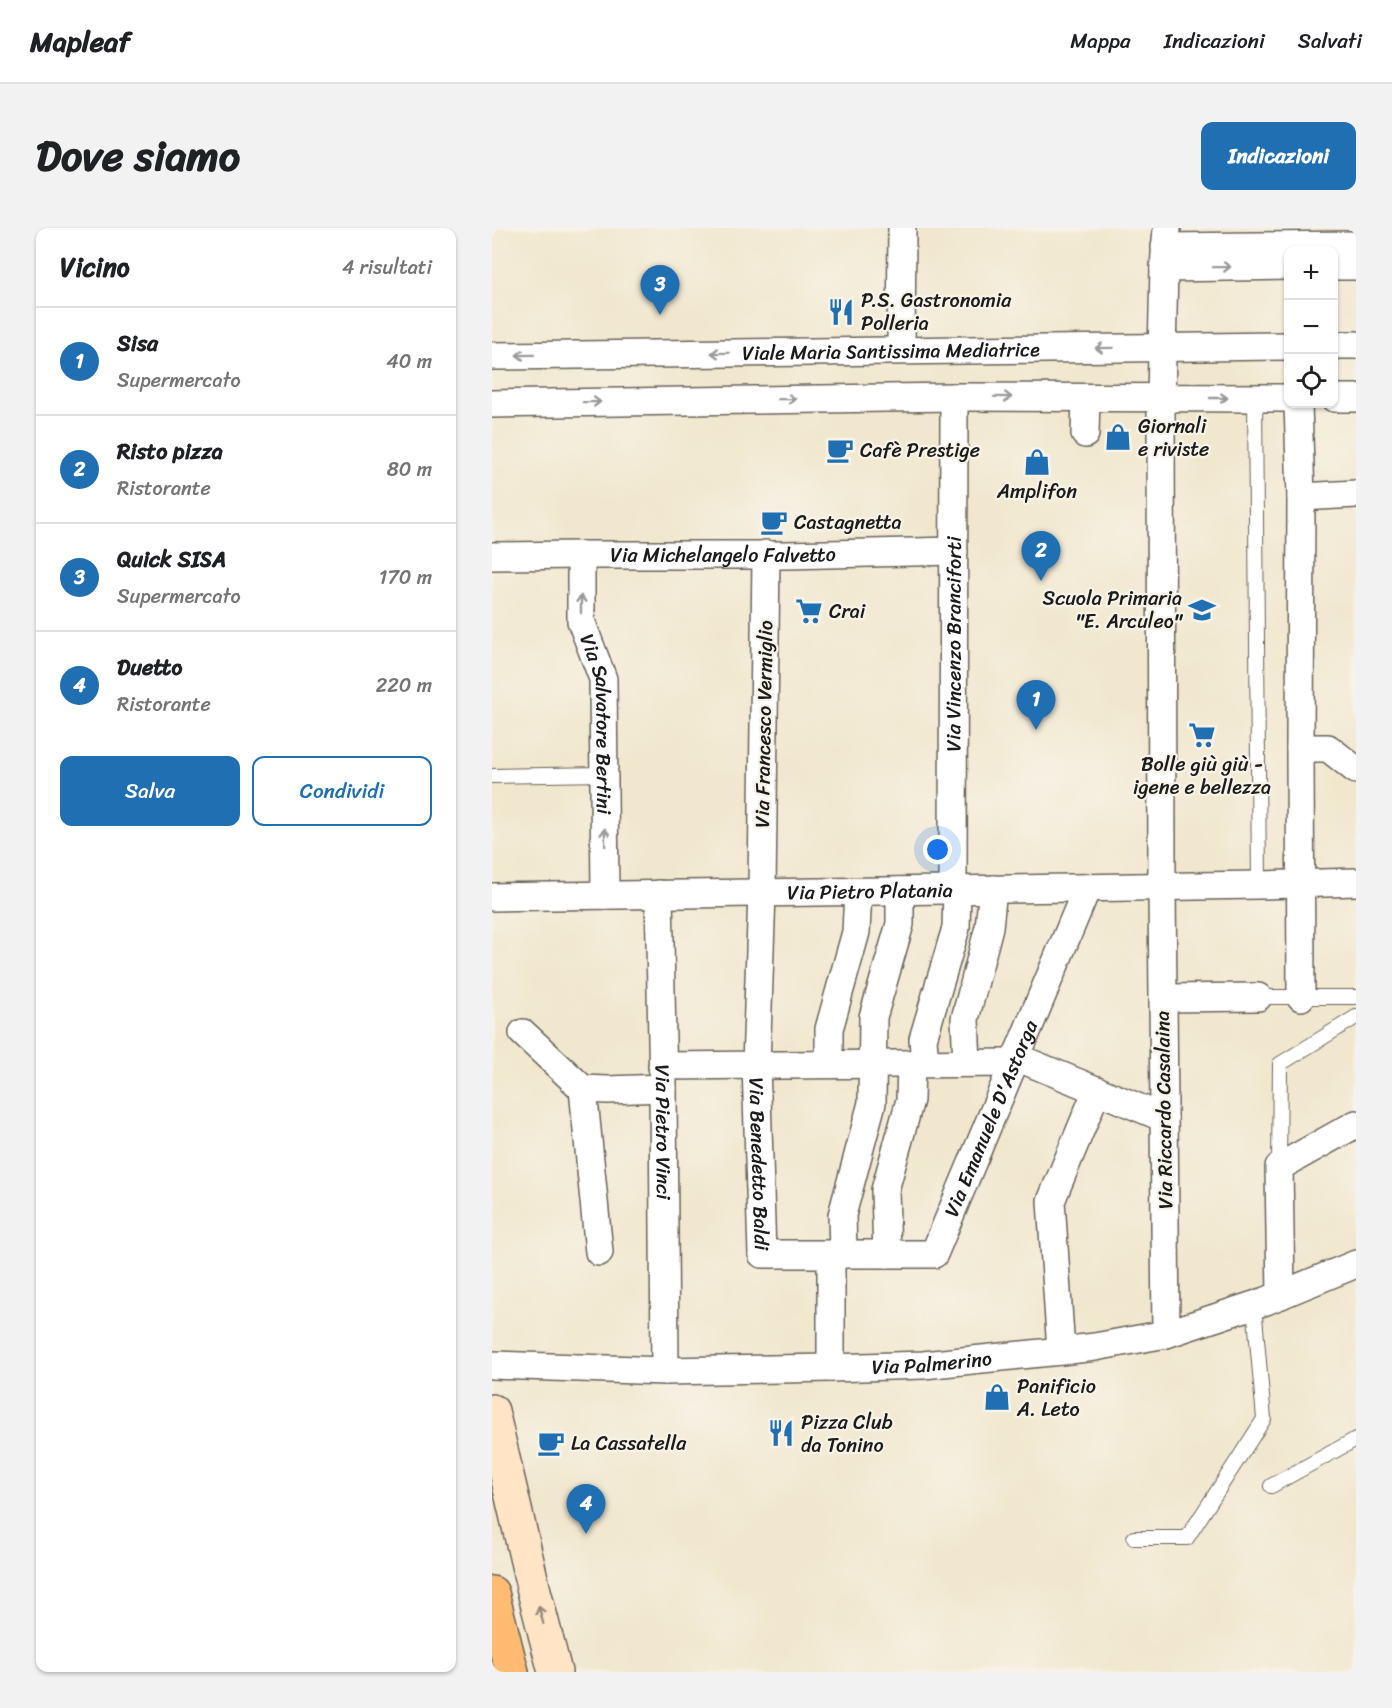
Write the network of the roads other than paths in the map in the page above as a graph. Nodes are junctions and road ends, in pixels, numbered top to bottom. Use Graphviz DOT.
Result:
graph roads {
  1 [pos="902,228"];
  2 [pos="1356,245"];
  3 [pos="1165,248"];
  4 [pos="1284,265"];
  5 [pos="1338,266"];
  6 [pos="1356,266"];
  7 [pos="1338,345"];
  8 [pos="1356,345"];
  9 [pos="1284,346"];
  10 [pos="1162,347"];
  11 [pos="901,350"];
  12 [pos="492,356"];
  13 [pos="954,397"];
  14 [pos="1086,398"];
  15 [pos="1161,398"];
  16 [pos="1255,398"];
  17 [pos="1284,398"];
  18 [pos="1338,398"];
  19 [pos="1356,398"];
  20 [pos="492,404"];
  21 [pos="1298,408"];
  22 [pos="1085,434"];
  23 [pos="1356,494"];
  24 [pos="1300,497"];
  25 [pos="954,551"];
  26 [pos="766,554"];
  27 [pos="580,555"];
  28 [pos="492,556"];
  29 [pos="1300,748"];
  30 [pos="1356,770"];
  31 [pos="604,774"];
  32 [pos="492,776"];
  33 [pos="1356,882"];
  34 [pos="1300,884"];
  35 [pos="1259,885"];
  36 [pos="1162,886"];
  37 [pos="1087,888"];
  38 [pos="993,889"];
  39 [pos="955,890"];
  40 [pos="900,891"];
  41 [pos="858,892"];
  42 [pos="762,893"];
  43 [pos="659,894"];
  44 [pos="605,895"];
  45 [pos="492,897"];
  46 [pos="1257,997"];
  47 [pos="1301,997"];
  48 [pos="1356,997"];
  49 [pos="1163,998"];
  50 [pos="1356,1017"];
  51 [pos="523,1033"];
  52 [pos="1015,1060"];
  53 [pos="967,1063"];
  54 [pos="829,1064"];
  55 [pos="874,1064"];
  56 [pos="918,1064"];
  57 [pos="756,1065"];
  58 [pos="663,1077"];
  59 [pos="583,1089"];
  60 [pos="1096,1090"];
  61 [pos="1164,1118"];
  62 [pos="1356,1124"];
  63 [pos="1279,1167"];
  64 [pos="599,1252"];
  65 [pos="837,1254"];
  66 [pos="887,1254"];
  67 [pos="1356,1264"];
  68 [pos="1281,1295"];
  69 [pos="1254,1305"];
  70 [pos="1166,1334"];
  71 [pos="1060,1352"];
  72 [pos="492,1365"];
  73 [pos="831,1368"];
  74 [pos="665,1371"];
  75 [pos="492,1411"];
  76 [pos="1356,1439"];
  77 [pos="1271,1486"];
  78 [pos="1134,1538"];
  79 [pos="492,1593"];
  80 [pos="512,1672"];
  81 [pos="555,1672"];
  1 -- 11 [label="street"];
  2 -- 3 [label="street"];
  3 -- 4 [label="street, one-way"];
  3 -- 10 [label="street, Via Riccardo Casalaina"];
  5 -- 6 [label="street"];
  7 -- 8 [label="street"];
  9 -- 10 [label="street, Viale Maria Santissima Mediatrice"];
  10 -- 11 [label="street, Viale Maria Santissima Mediatrice, one-way"];
  10 -- 15 [label="street, Via Riccardo Casalaina"];
  11 -- 12 [label="street, Viale Maria Santissima Mediatrice, one-way"];
  13 -- 14 [label="street, one-way"];
  20 -- 13 [label="street, one-way"];
  13 -- 25 [label="street, Via Vincenzo Branciforti"];
  14 -- 15 [label="street"];
  14 -- 22 [label="street"];
  15 -- 16 [label="street, one-way"];
  15 -- 36 [label="street, Via Riccardo Casalaina"];
  16 -- 17 [label="street"];
  16 -- 35 [label="lane"];
  18 -- 19 [label="street"];
  21 -- 24 [label="street"];
  23 -- 24 [label="street"];
  24 -- 29 [label="street"];
  25 -- 26 [label="street, Via Michelangelo Falvetto"];
  25 -- 39 [label="street, Via Vincenzo Branciforti"];
  26 -- 27 [label="street, Via Michelangelo Falvetto"];
  26 -- 42 [label="street, Via Francesco Vermiglio"];
  27 -- 28 [label="street, Via Michelangelo Falvetto"];
  31 -- 27 [label="street, Via Salvatore Bertini, one-way"];
  29 -- 30 [label="street"];
  29 -- 34 [label="street"];
  31 -- 32 [label="lane"];
  44 -- 31 [label="street, Via Salvatore Bertini, one-way"];
  33 -- 34 [label="street, Via Pietro Platania"];
  34 -- 35 [label="street, Via Pietro Platania"];
  34 -- 47 [label="street"];
  35 -- 36 [label="street, Via Pietro Platania"];
  36 -- 37 [label="street, Via Pietro Platania"];
  36 -- 49 [label="street, Via Riccardo Casalaina"];
  37 -- 38 [label="street, Via Pietro Platania"];
  37 -- 52 [label="street, Via Emanuele D'Astorga"];
  38 -- 39 [label="street, Via Pietro Platania"];
  38 -- 53 [label="street"];
  39 -- 40 [label="street, Via Pietro Platania"];
  39 -- 56 [label="street, Via Vincenzo Branciforti"];
  40 -- 41 [label="street, Via Pietro Platania"];
  40 -- 55 [label="street"];
  41 -- 42 [label="street, Via Pietro Platania"];
  41 -- 54 [label="street"];
  42 -- 43 [label="street, Via Pietro Platania"];
  42 -- 57 [label="street, Via Benedetto Baldi"];
  43 -- 44 [label="street, Via Pietro Platania"];
  43 -- 58 [label="street, Via Pietro Vinci"];
  44 -- 45 [label="street, Via Pietro Platania"];
  46 -- 47 [label="lane"];
  46 -- 49 [label="street"];
  47 -- 48 [label="lane"];
  49 -- 61 [label="street, Via Riccardo Casalaina"];
  50 -- 63 [label="lane"];
  51 -- 59 [label="street"];
  52 -- 53 [label="street"];
  52 -- 60 [label="street"];
  52 -- 66 [label="street, Via Emanuele D'Astorga"];
  53 -- 56 [label="street"];
  54 -- 55 [label="street"];
  54 -- 57 [label="street"];
  55 -- 56 [label="street"];
  55 -- 65 [label="street"];
  56 -- 66 [label="street, Via Vincenzo Branciforti"];
  57 -- 58 [label="street"];
  57 -- 65 [label="street, Via Benedetto Baldi"];
  58 -- 59 [label="street"];
  58 -- 74 [label="street, Via Pietro Vinci"];
  59 -- 64 [label="street"];
  60 -- 61 [label="street"];
  60 -- 71 [label="street"];
  61 -- 70 [label="street, Via Riccardo Casalaina"];
  62 -- 63 [label="street"];
  63 -- 68 [label="street"];
  65 -- 66 [label="street, Via Emanuele D'Astorga"];
  65 -- 73 [label="street"];
  67 -- 68 [label="street, Via Palmerino"];
  68 -- 69 [label="street, Via Palmerino"];
  69 -- 70 [label="street, Via Palmerino"];
  69 -- 78 [label="lane"];
  70 -- 71 [label="street, Via Palmerino"];
  71 -- 73 [label="street, Via Palmerino"];
  72 -- 74 [label="street, Via Palmerino"];
  73 -- 74 [label="street, Via Palmerino"];
  81 -- 75 [label="street, one-way"];
  76 -- 77 [label="lane"];
  79 -- 80 [label="main road"];
}
